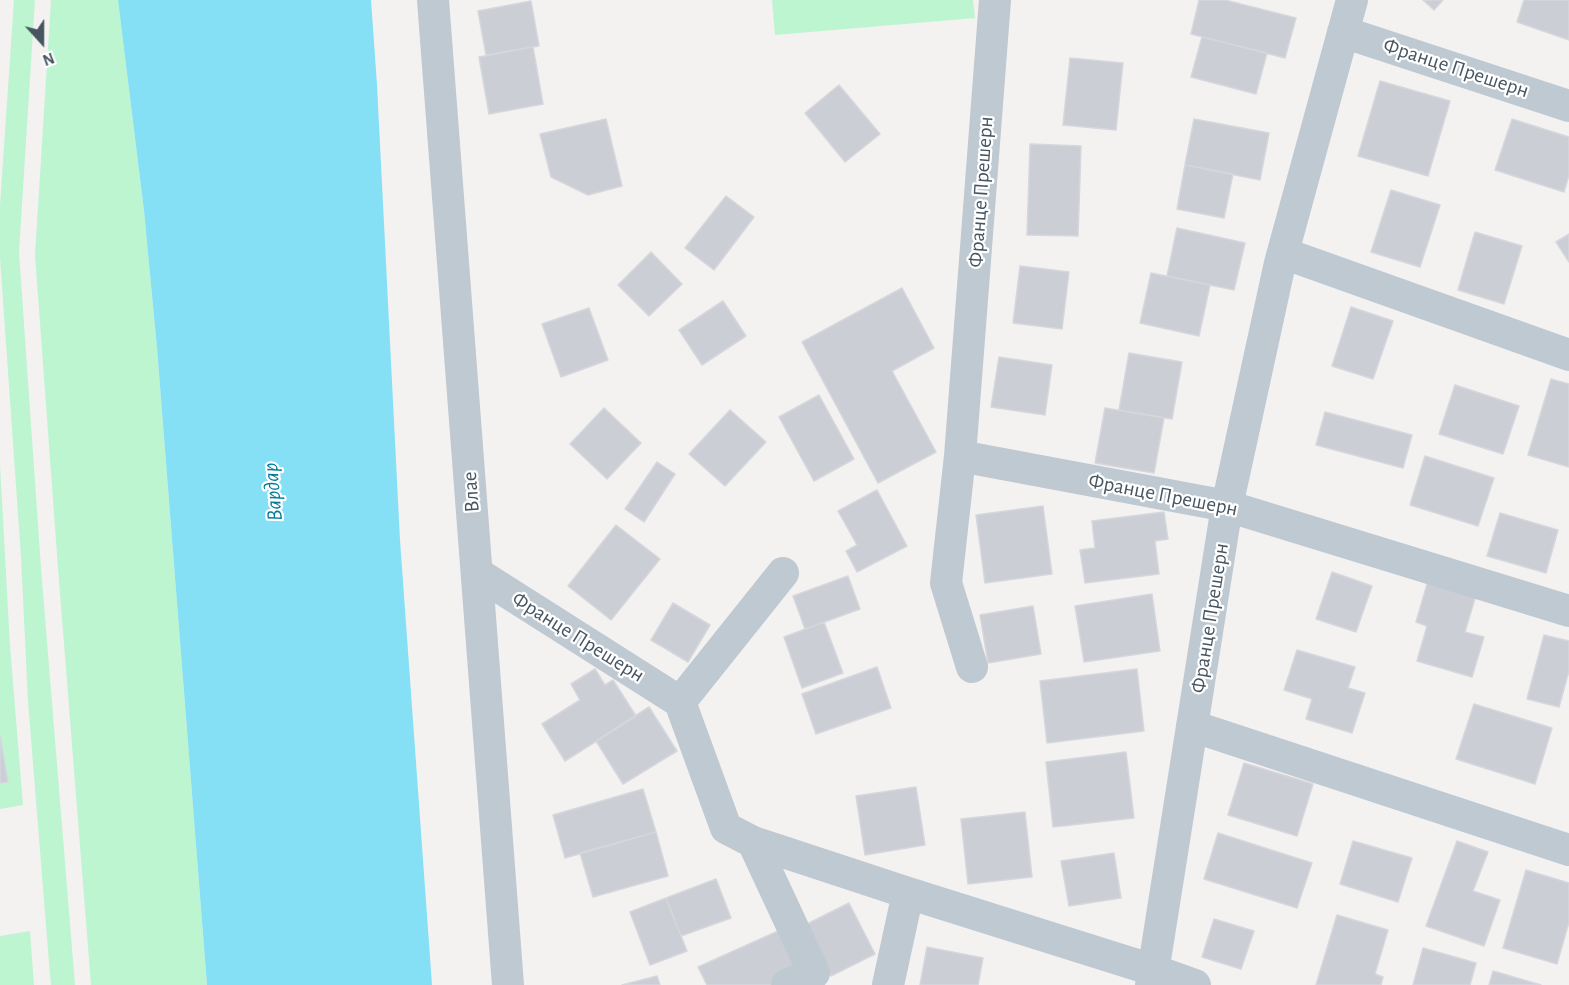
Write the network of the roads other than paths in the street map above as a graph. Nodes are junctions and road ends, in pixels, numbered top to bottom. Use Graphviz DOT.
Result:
graph roads {
  1 [pos="434,0"];
  2 [pos="995,0"];
  3 [pos="1352,0"];
  4 [pos="1343,32"];
  5 [pos="1569,106"];
  6 [pos="1283,253"];
  7 [pos="1569,355"];
  8 [pos="960,456"];
  9 [pos="1227,506"];
  10 [pos="477,573"];
  11 [pos="783,573"];
  12 [pos="1569,611"];
  13 [pos="972,667"];
  14 [pos="680,702"];
  15 [pos="1192,726"];
  16 [pos="753,842"];
  17 [pos="1569,850"];
  18 [pos="908,893"];
  19 [pos="1152,978"];
  20 [pos="508,985"];
  21 [pos="787,985"];
  22 [pos="888,985"];
  23 [pos="1196,985"];
  1 -- 10 [label="street, Влае"];
  2 -- 8 [label="street, Францe Прешерн"];
  3 -- 4 [label="street, Францe Прешерн"];
  4 -- 5 [label="street, Францe Прешерн"];
  4 -- 6 [label="street, Францe Прешерн"];
  6 -- 7 [label="street"];
  6 -- 9 [label="street, Францe Прешерн"];
  8 -- 9 [label="street, Франце Прешерн"];
  8 -- 13 [label="street"];
  9 -- 12 [label="street, Франце Прешерн"];
  9 -- 15 [label="street, Францe Прешерн"];
  10 -- 14 [label="street, Франце Прешерн"];
  10 -- 20 [label="street, Влае"];
  11 -- 14 [label="street"];
  14 -- 16 [label="street"];
  15 -- 17 [label="street"];
  15 -- 19 [label="street, Францe Прешерн"];
  16 -- 18 [label="street"];
  16 -- 21 [label="street"];
  18 -- 19 [label="street"];
  18 -- 22 [label="street"];
  19 -- 23 [label="street"];
}
